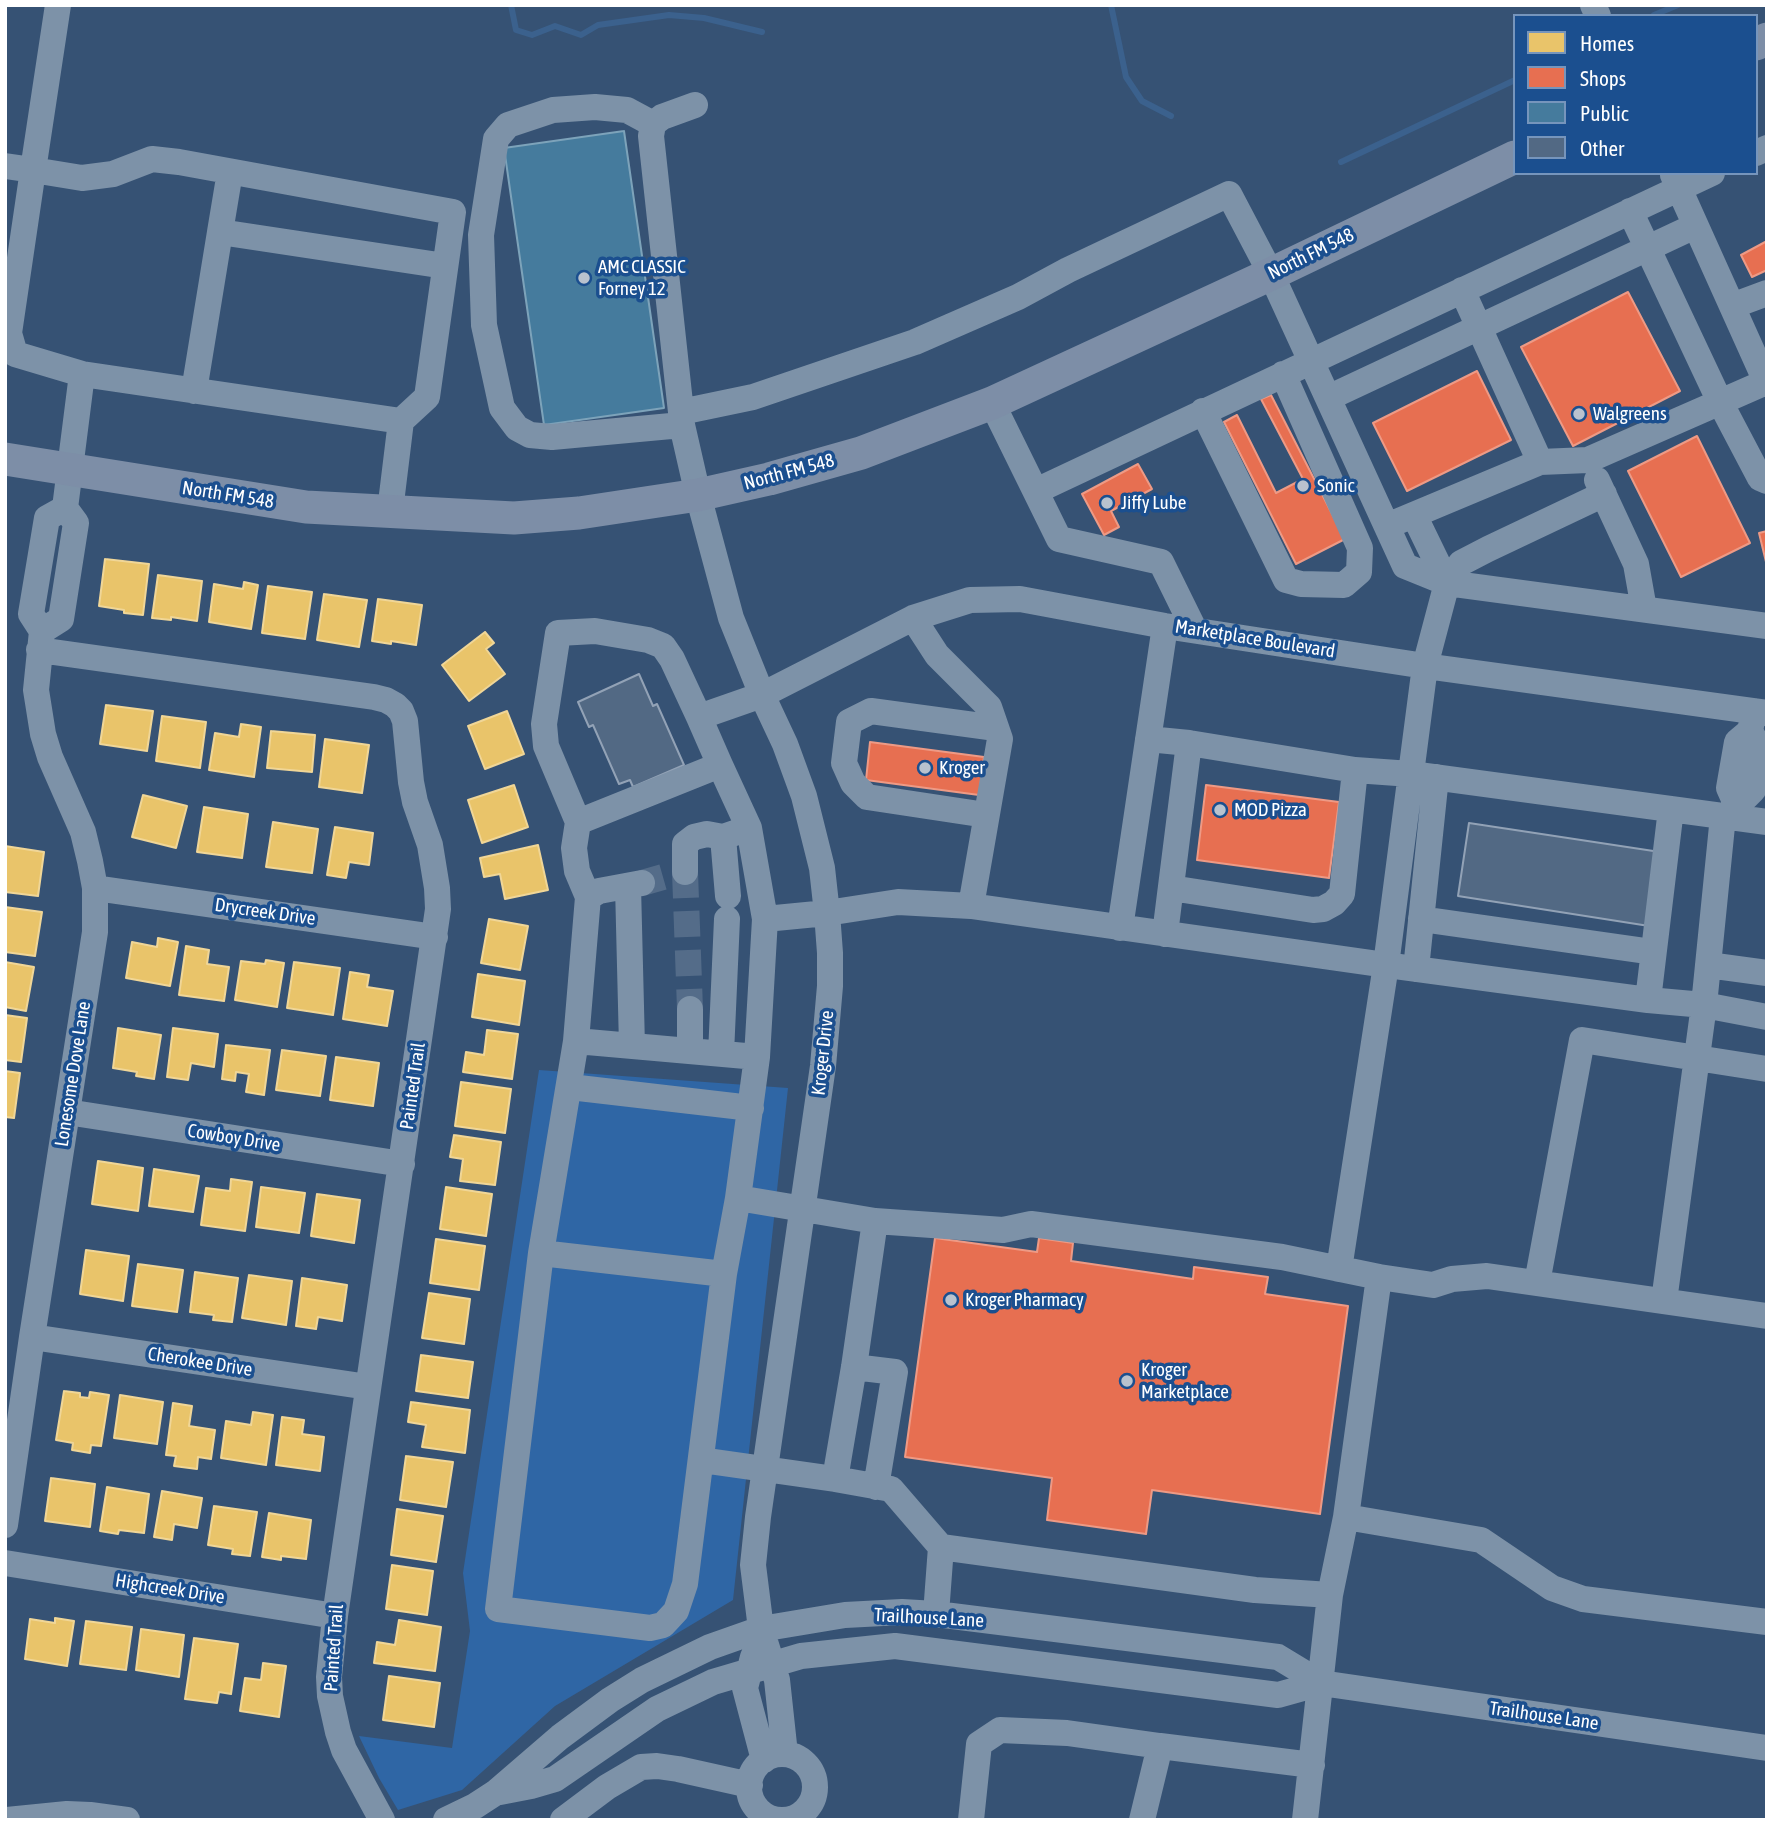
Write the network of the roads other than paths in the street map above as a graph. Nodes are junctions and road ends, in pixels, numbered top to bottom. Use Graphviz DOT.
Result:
graph roads {
  1 [pos="58,5"];
  2 [pos="695,105"];
  3 [pos="653,124"];
  4 [pos="1513,158"];
  5 [pos="5,166"];
  6 [pos="33,170"];
  7 [pos="230,172"];
  8 [pos="1704,175"];
  9 [pos="1675,181"];
  10 [pos="1630,211"];
  11 [pos="1695,226"];
  12 [pos="220,232"];
  13 [pos="1648,248"];
  14 [pos="445,267"];
  15 [pos="1270,274"];
  16 [pos="1462,290"];
  17 [pos="1767,293"];
  18 [pos="1732,306"];
  19 [pos="1478,328"];
  20 [pos="1311,361"];
  21 [pos="82,374"];
  22 [pos="1283,374"];
  23 [pos="1766,383"];
  24 [pos="194,391"];
  25 [pos="1328,398"];
  26 [pos="1720,402"];
  27 [pos="992,403"];
  28 [pos="1203,411"];
  29 [pos="682,419"];
  30 [pos="401,421"];
  31 [pos="5,459"];
  32 [pos="1588,460"];
  33 [pos="1540,462"];
  34 [pos="70,470"];
  35 [pos="1767,481"];
  36 [pos="1036,491"];
  37 [pos="1604,494"];
  38 [pos="698,495"];
  39 [pos="390,511"];
  40 [pos="1413,514"];
  41 [pos="1384,519"];
  42 [pos="1350,526"];
  43 [pos="1447,583"];
  44 [pos="1644,609"];
  45 [pos="913,618"];
  46 [pos="1165,626"];
  47 [pos="1767,626"];
  48 [pos="1194,629"];
  49 [pos="41,640"];
  50 [pos="1425,666"];
  51 [pos="762,695"];
  52 [pos="699,717"];
  53 [pos="1757,718"];
  54 [pos="996,728"];
  55 [pos="1148,739"];
  56 [pos="1189,743"];
  57 [pos="720,765"];
  58 [pos="1355,770"];
  59 [pos="1424,776"];
  60 [pos="1671,809"];
  61 [pos="1732,813"];
  62 [pos="986,815"];
  63 [pos="578,822"];
  64 [pos="1767,822"];
  65 [pos="749,828"];
  66 [pos="723,837"];
  67 [pos="661,876"];
  68 [pos="95,888"];
  69 [pos="1171,888"];
  70 [pos="588,897"];
  71 [pos="971,906"];
  72 [pos="827,913"];
  73 [pos="765,919"];
  74 [pos="1421,919"];
  75 [pos="1120,928"];
  76 [pos="1165,934"];
  77 [pos="435,937"];
  78 [pos="1654,951"];
  79 [pos="1386,965"];
  80 [pos="1708,965"];
  81 [pos="1416,969"];
  82 [pos="1767,973"];
  83 [pos="1648,1000"];
  84 [pos="1704,1005"];
  85 [pos="690,1009"];
  86 [pos="1767,1017"];
  87 [pos="576,1041"];
  88 [pos="632,1046"];
  89 [pos="690,1050"];
  90 [pos="721,1054"];
  91 [pos="757,1057"];
  92 [pos="1696,1058"];
  93 [pos="1767,1069"];
  94 [pos="570,1087"];
  95 [pos="751,1108"];
  96 [pos="67,1112"];
  97 [pos="402,1164"];
  98 [pos="738,1198"];
  99 [pos="803,1209"];
  100 [pos="876,1221"];
  101 [pos="541,1253"];
  102 [pos="1339,1269"];
  103 [pos="724,1275"];
  104 [pos="1379,1277"];
  105 [pos="1537,1283"];
  106 [pos="1664,1301"];
  107 [pos="1767,1316"];
  108 [pos="32,1337"];
  109 [pos="855,1367"];
  110 [pos="368,1387"];
  111 [pos="701,1461"];
  112 [pos="766,1470"];
  113 [pos="835,1479"];
  114 [pos="876,1487"];
  115 [pos="1346,1517"];
  116 [pos="5,1525"];
  117 [pos="941,1547"];
  118 [pos="5,1563"];
  119 [pos="1330,1595"];
  120 [pos="936,1614"];
  121 [pos="335,1616"];
  122 [pos="1767,1622"];
  123 [pos="761,1629"];
  124 [pos="760,1668"];
  125 [pos="1321,1683"];
  126 [pos="1160,1746"];
  127 [pos="1767,1748"];
  128 [pos="774,1757"];
  129 [pos="1312,1765"];
  130 [pos="750,1785"];
  131 [pos="495,1793"];
  132 [pos="7,1820"];
  133 [pos="127,1820"];
  134 [pos="382,1820"];
  135 [pos="446,1820"];
  136 [pos="564,1820"];
  137 [pos="776,1820"];
  138 [pos="971,1820"];
  139 [pos="1142,1820"];
  140 [pos="1305,1820"];
  1 -- 6 [label="street"];
  2 -- 3 [label="street"];
  3 -- 29 [label="street, Kroger Drive"];
  3 -- 29 [label="street"];
  4 -- 15 [label="main road, North FM 548"];
  5 -- 6 [label="street"];
  6 -- 7 [label="street"];
  6 -- 21 [label="street"];
  7 -- 12 [label="street"];
  7 -- 14 [label="street"];
  8 -- 9 [label="street"];
  9 -- 10 [label="street"];
  9 -- 11 [label="street"];
  10 -- 13 [label="street"];
  10 -- 16 [label="street"];
  11 -- 13 [label="street"];
  11 -- 18 [label="street"];
  12 -- 14 [label="street"];
  12 -- 24 [label="street"];
  13 -- 19 [label="street"];
  13 -- 26 [label="street"];
  14 -- 30 [label="street"];
  15 -- 20 [label="street"];
  15 -- 27 [label="main road, North FM 548"];
  15 -- 29 [label="street"];
  16 -- 19 [label="street"];
  16 -- 20 [label="street"];
  17 -- 18 [label="street"];
  18 -- 23 [label="street"];
  19 -- 25 [label="street"];
  19 -- 33 [label="street"];
  20 -- 22 [label="street"];
  20 -- 25 [label="street"];
  21 -- 24 [label="street"];
  21 -- 34 [label="street, Lonesome Dove Lane"];
  22 -- 28 [label="street"];
  22 -- 42 [label="street"];
  23 -- 26 [label="street"];
  24 -- 30 [label="street"];
  25 -- 41 [label="street"];
  26 -- 32 [label="street"];
  26 -- 35 [label="street"];
  27 -- 36 [label="street"];
  27 -- 38 [label="main road, North FM 548"];
  28 -- 36 [label="street"];
  28 -- 42 [label="street"];
  29 -- 38 [label="street, Kroger Drive"];
  30 -- 39 [label="street"];
  31 -- 34 [label="main road, North FM 548"];
  32 -- 33 [label="street"];
  32 -- 37 [label="street"];
  33 -- 40 [label="street"];
  34 -- 39 [label="main road, North FM 548"];
  34 -- 49 [label="street, Lonesome Dove Lane"];
  36 -- 48 [label="street"];
  37 -- 43 [label="street"];
  37 -- 44 [label="street"];
  38 -- 39 [label="main road, North FM 548"];
  38 -- 51 [label="street, Kroger Drive"];
  40 -- 41 [label="street"];
  40 -- 43 [label="street"];
  41 -- 42 [label="street"];
  41 -- 43 [label="street"];
  43 -- 44 [label="street"];
  43 -- 50 [label="street"];
  44 -- 47 [label="street"];
  45 -- 46 [label="street, Marketplace Boulevard"];
  45 -- 51 [label="street, Marketplace Boulevard"];
  45 -- 54 [label="street"];
  46 -- 48 [label="street, Marketplace Boulevard"];
  46 -- 55 [label="street"];
  48 -- 50 [label="street, Marketplace Boulevard"];
  49 -- 68 [label="street, Lonesome Dove Lane"];
  49 -- 77 [label="street, Painted Trail"];
  50 -- 53 [label="street, Marketplace Boulevard"];
  50 -- 59 [label="street"];
  51 -- 52 [label="street, Marketplace Boulevard"];
  51 -- 72 [label="street, Kroger Drive"];
  52 -- 57 [label="street"];
  52 -- 63 [label="street"];
  53 -- 61 [label="street"];
  54 -- 62 [label="street"];
  54 -- 62 [label="street"];
  55 -- 56 [label="street"];
  55 -- 75 [label="street"];
  56 -- 58 [label="street"];
  56 -- 69 [label="street"];
  57 -- 63 [label="street"];
  57 -- 65 [label="street"];
  58 -- 59 [label="street"];
  58 -- 69 [label="street"];
  59 -- 60 [label="street"];
  59 -- 74 [label="street"];
  59 -- 79 [label="street"];
  60 -- 61 [label="street"];
  60 -- 78 [label="street"];
  61 -- 64 [label="street"];
  61 -- 80 [label="street"];
  62 -- 71 [label="street"];
  63 -- 70 [label="street"];
  65 -- 66 [label="street"];
  65 -- 73 [label="street"];
  66 -- 67 [label="street"];
  66 -- 90 [label="street"];
  67 -- 70 [label="street"];
  67 -- 88 [label="street"];
  68 -- 77 [label="street, Drycreek Drive"];
  68 -- 96 [label="street, Lonesome Dove Lane"];
  69 -- 76 [label="street"];
  70 -- 87 [label="street"];
  71 -- 72 [label="street"];
  71 -- 75 [label="street"];
  72 -- 73 [label="street"];
  72 -- 99 [label="street, Kroger Drive"];
  73 -- 91 [label="street"];
  74 -- 78 [label="street"];
  74 -- 81 [label="street"];
  75 -- 76 [label="street"];
  76 -- 79 [label="street"];
  77 -- 97 [label="street, Painted Trail"];
  78 -- 83 [label="street"];
  79 -- 81 [label="street"];
  79 -- 102 [label="street"];
  80 -- 82 [label="street"];
  80 -- 84 [label="street"];
  81 -- 83 [label="street"];
  83 -- 84 [label="street"];
  84 -- 86 [label="street"];
  84 -- 92 [label="street"];
  85 -- 89 [label="street"];
  87 -- 88 [label="street"];
  87 -- 94 [label="street"];
  88 -- 89 [label="street"];
  89 -- 90 [label="street"];
  90 -- 91 [label="street"];
  91 -- 95 [label="street"];
  92 -- 93 [label="street"];
  92 -- 105 [label="street"];
  92 -- 106 [label="street"];
  94 -- 95 [label="street"];
  94 -- 101 [label="street"];
  95 -- 98 [label="street"];
  96 -- 97 [label="street, Cowboy Drive"];
  96 -- 108 [label="street, Lonesome Dove Lane"];
  97 -- 110 [label="street, Painted Trail"];
  98 -- 99 [label="street"];
  98 -- 103 [label="street"];
  99 -- 100 [label="street"];
  99 -- 112 [label="street, Kroger Drive"];
  100 -- 102 [label="street"];
  100 -- 109 [label="street"];
  101 -- 103 [label="street"];
  101 -- 111 [label="street"];
  102 -- 104 [label="street"];
  103 -- 111 [label="street"];
  104 -- 105 [label="street"];
  104 -- 115 [label="street"];
  105 -- 106 [label="street"];
  106 -- 107 [label="street"];
  108 -- 110 [label="street, Cherokee Drive"];
  108 -- 116 [label="street, Lonesome Dove Lane"];
  109 -- 113 [label="street"];
  109 -- 114 [label="street"];
  110 -- 121 [label="street, Painted Trail"];
  111 -- 112 [label="street"];
  112 -- 113 [label="street"];
  112 -- 123 [label="street, Kroger Drive"];
  113 -- 114 [label="street"];
  114 -- 117 [label="street"];
  115 -- 119 [label="street"];
  115 -- 122 [label="street"];
  117 -- 119 [label="street"];
  117 -- 120 [label="street"];
  118 -- 121 [label="street, Highcreek Drive"];
  119 -- 125 [label="street"];
  120 -- 123 [label="street, Trailhouse Lane"];
  120 -- 125 [label="street, Trailhouse Lane"];
  121 -- 134 [label="street, Painted Trail"];
  123 -- 124 [label="street, Kroger Drive"];
  123 -- 131 [label="street, Trailhouse Lane"];
  124 -- 125 [label="street, Trailhouse Lane"];
  124 -- 128 [label="street, Kroger Drive"];
  124 -- 131 [label="street, Trailhouse Lane"];
  125 -- 127 [label="street, Trailhouse Lane"];
  125 -- 129 [label="street"];
  126 -- 129 [label="street"];
  126 -- 138 [label="street"];
  126 -- 139 [label="street"];
  128 -- 130 [label="street"];
  128 -- 137 [label="street"];
  129 -- 140 [label="street"];
  130 -- 136 [label="street"];
  130 -- 137 [label="street"];
  131 -- 135 [label="street, Trailhouse Lane"];
  132 -- 133 [label="street"];
}
